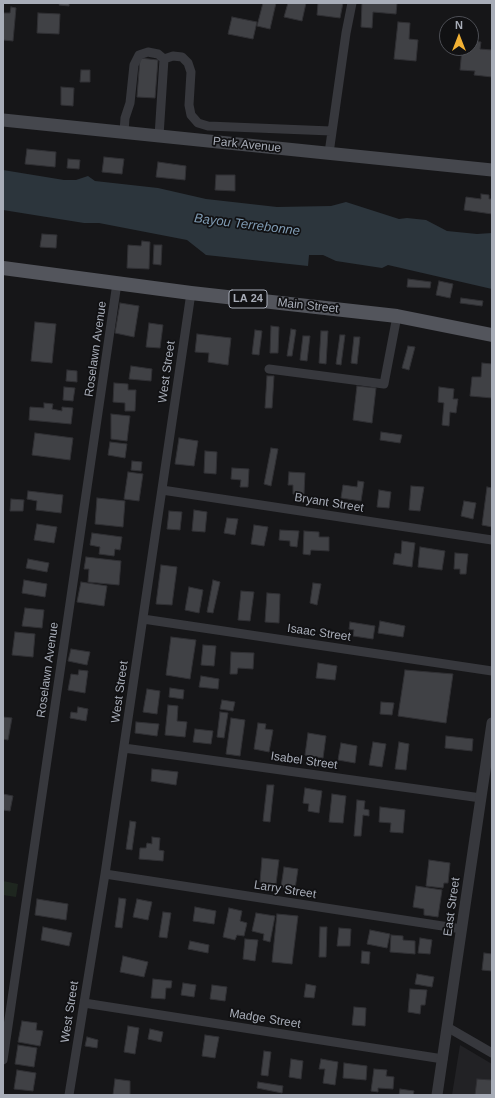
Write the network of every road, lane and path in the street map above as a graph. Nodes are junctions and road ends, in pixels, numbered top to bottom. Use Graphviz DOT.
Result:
graph roads {
  1 [pos="352,3"];
  2 [pos="164,59"];
  3 [pos="3,120"];
  4 [pos="331,131"];
  5 [pos="124,132"];
  6 [pos="159,136"];
  7 [pos="329,153"];
  8 [pos="492,170"];
  9 [pos="3,268"];
  10 [pos="118,283"];
  11 [pos="191,293"];
  12 [pos="397,316"];
  13 [pos="492,335"];
  14 [pos="269,369"];
  15 [pos="162,490"];
  16 [pos="492,540"];
  17 [pos="143,619"];
  18 [pos="492,671"];
  19 [pos="492,723"];
  20 [pos="124,748"];
  21 [pos="481,798"];
  22 [pos="105,874"];
  23 [pos="462,928"];
  24 [pos="84,1003"];
  25 [pos="447,1028"];
  26 [pos="5,1030"];
  27 [pos="492,1053"];
  28 [pos="443,1059"];
  29 [pos="3,1060"];
  30 [pos="69,1095"];
  31 [pos="436,1095"];
  1 -- 4 [label="street"];
  2 -- 4 [label="street"];
  2 -- 5 [label="street"];
  2 -- 6 [label="street"];
  3 -- 5 [label="main road, Park Avenue"];
  4 -- 7 [label="street"];
  5 -- 6 [label="main road, Park Avenue"];
  6 -- 7 [label="main road, Park Avenue"];
  7 -- 8 [label="main road, Park Avenue"];
  9 -- 10 [label="main road, Main Street / LA 24"];
  10 -- 11 [label="main road, Main Street / LA 24"];
  10 -- 26 [label="street, Roselawn Avenue"];
  11 -- 12 [label="main road, Main Street / LA 24"];
  11 -- 15 [label="street, West Street"];
  12 -- 13 [label="main road, Main Street / LA 24"];
  12 -- 14 [label="street"];
  15 -- 16 [label="street, Bryant Street"];
  15 -- 17 [label="street, West Street"];
  17 -- 18 [label="street, Isaac Street"];
  17 -- 20 [label="street, West Street"];
  19 -- 21 [label="street, East Street"];
  20 -- 21 [label="street, Isabel Street"];
  20 -- 22 [label="street, West Street"];
  21 -- 23 [label="street, East Street"];
  22 -- 23 [label="street, Larry Street"];
  22 -- 24 [label="street, West Street"];
  23 -- 25 [label="street, East Street"];
  24 -- 28 [label="street, Madge Street"];
  24 -- 30 [label="street, West Street"];
  25 -- 27 [label="street"];
  25 -- 28 [label="street, East Street"];
  26 -- 29 [label="street, Roselawn Avenue"];
  28 -- 31 [label="street, East Street"];
}
